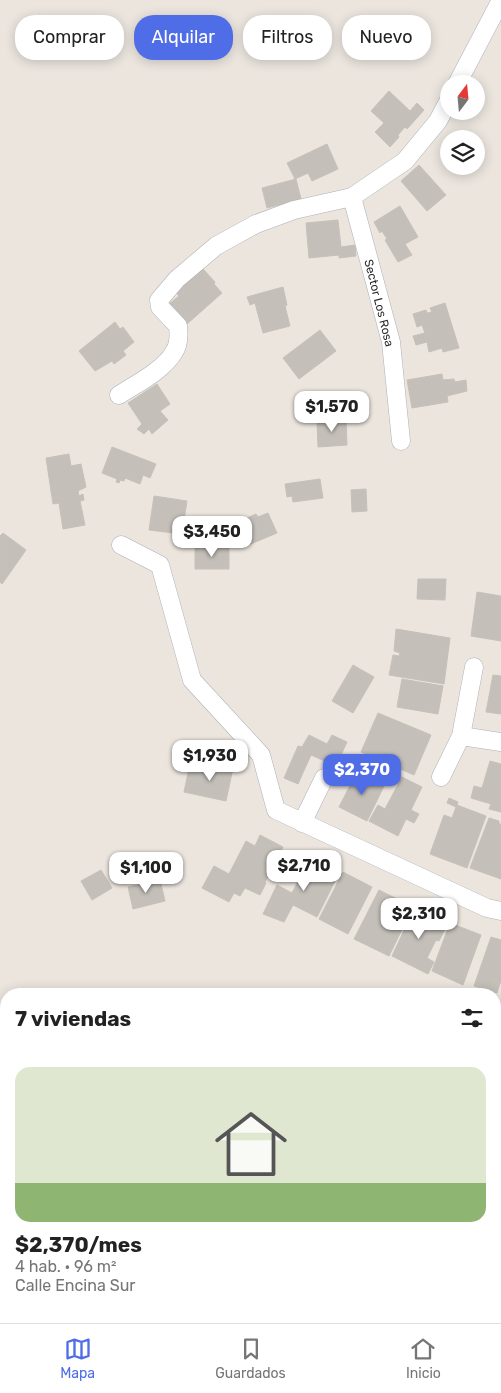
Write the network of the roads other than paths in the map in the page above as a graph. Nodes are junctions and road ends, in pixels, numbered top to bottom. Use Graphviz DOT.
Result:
graph roads {
  1 [pos="501,0"];
  2 [pos="462,75"];
  3 [pos="440,117"];
  4 [pos="352,197"];
  5 [pos="120,395"];
  6 [pos="401,440"];
  7 [pos="122,545"];
  8 [pos="474,667"];
  9 [pos="461,736"];
  10 [pos="501,742"];
  11 [pos="441,777"];
  12 [pos="324,778"];
  13 [pos="302,823"];
  14 [pos="501,911"];
  1 -- 2 [label="street"];
  3 -- 4 [label="street"];
  4 -- 5 [label="street"];
  4 -- 6 [label="street, Sector Los Rosa"];
  7 -- 13 [label="street"];
  8 -- 9 [label="street"];
  9 -- 10 [label="street"];
  9 -- 11 [label="street"];
  12 -- 13 [label="street"];
  13 -- 14 [label="street"];
}
